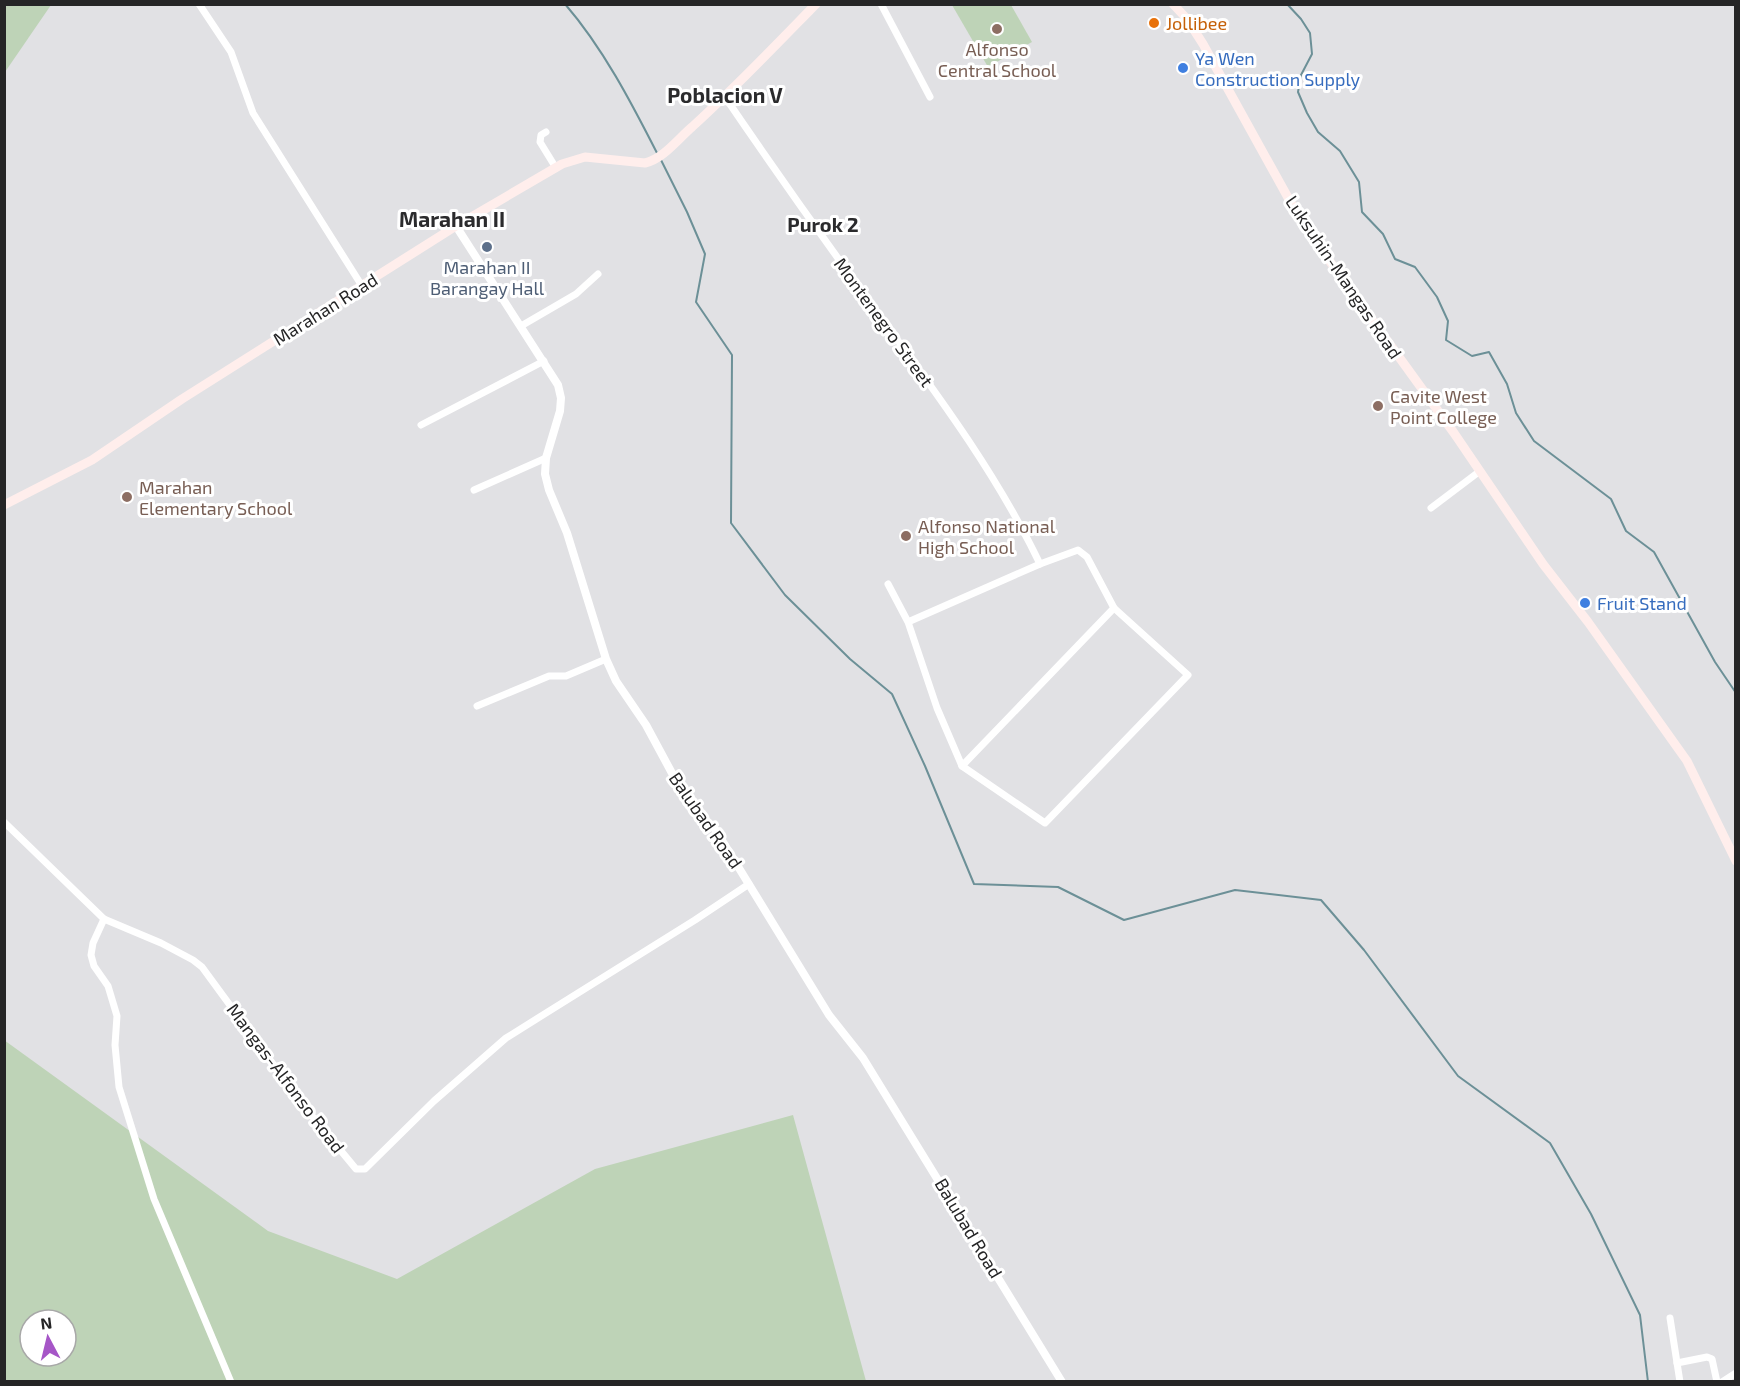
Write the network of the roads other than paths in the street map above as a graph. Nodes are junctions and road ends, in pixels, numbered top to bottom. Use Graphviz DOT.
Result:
graph roads {
  1 [pos="199,4"];
  2 [pos="816,4"];
  3 [pos="881,4"];
  4 [pos="1173,4"];
  5 [pos="725,97"];
  6 [pos="930,97"];
  7 [pos="546,132"];
  8 [pos="556,168"];
  9 [pos="456,226"];
  10 [pos="598,274"];
  11 [pos="362,286"];
  12 [pos="521,326"];
  13 [pos="544,362"];
  14 [pos="421,425"];
  15 [pos="546,458"];
  16 [pos="1480,471"];
  17 [pos="474,490"];
  18 [pos="4,505"];
  19 [pos="1431,508"];
  20 [pos="1040,564"];
  21 [pos="888,584"];
  22 [pos="1114,608"];
  23 [pos="908,622"];
  24 [pos="606,659"];
  25 [pos="477,706"];
  26 [pos="962,766"];
  27 [pos="4,822"];
  28 [pos="1736,861"];
  29 [pos="749,884"];
  30 [pos="104,919"];
  31 [pos="1670,1318"];
  32 [pos="1677,1363"];
  33 [pos="1736,1373"];
  34 [pos="231,1382"];
  35 [pos="1062,1382"];
  36 [pos="1680,1382"];
  37 [pos="1717,1382"];
  38 [pos="1722,1382"];
  1 -- 11 [label="street"];
  2 -- 5 [label="main road"];
  3 -- 6 [label="street"];
  4 -- 16 [label="main road, Luksuhin-Mangas Road"];
  5 -- 8 [label="main road, Marahan Road"];
  5 -- 20 [label="street, Montenegro Street"];
  7 -- 8 [label="street"];
  8 -- 9 [label="main road, Marahan Road"];
  9 -- 11 [label="main road, Marahan Road"];
  9 -- 12 [label="street, Balubad Road"];
  10 -- 12 [label="street"];
  11 -- 18 [label="main road, Marahan Road"];
  12 -- 13 [label="street, Balubad Road"];
  13 -- 14 [label="street"];
  13 -- 15 [label="street, Balubad Road"];
  15 -- 17 [label="street"];
  15 -- 24 [label="street, Balubad Road"];
  16 -- 19 [label="street"];
  16 -- 28 [label="main road, Luksuhin-Mangas Road"];
  20 -- 22 [label="street"];
  20 -- 23 [label="street"];
  21 -- 23 [label="street"];
  22 -- 26 [label="street"];
  22 -- 26 [label="street"];
  23 -- 26 [label="street"];
  24 -- 25 [label="street"];
  24 -- 29 [label="street, Balubad Road"];
  27 -- 30 [label="street, Mangas-Alfonso Road"];
  29 -- 30 [label="street, Mangas-Alfonso Road"];
  29 -- 35 [label="street, Balubad Road"];
  30 -- 34 [label="street"];
  31 -- 32 [label="street"];
  32 -- 36 [label="street"];
  32 -- 37 [label="street"];
  33 -- 38 [label="street"];
}
